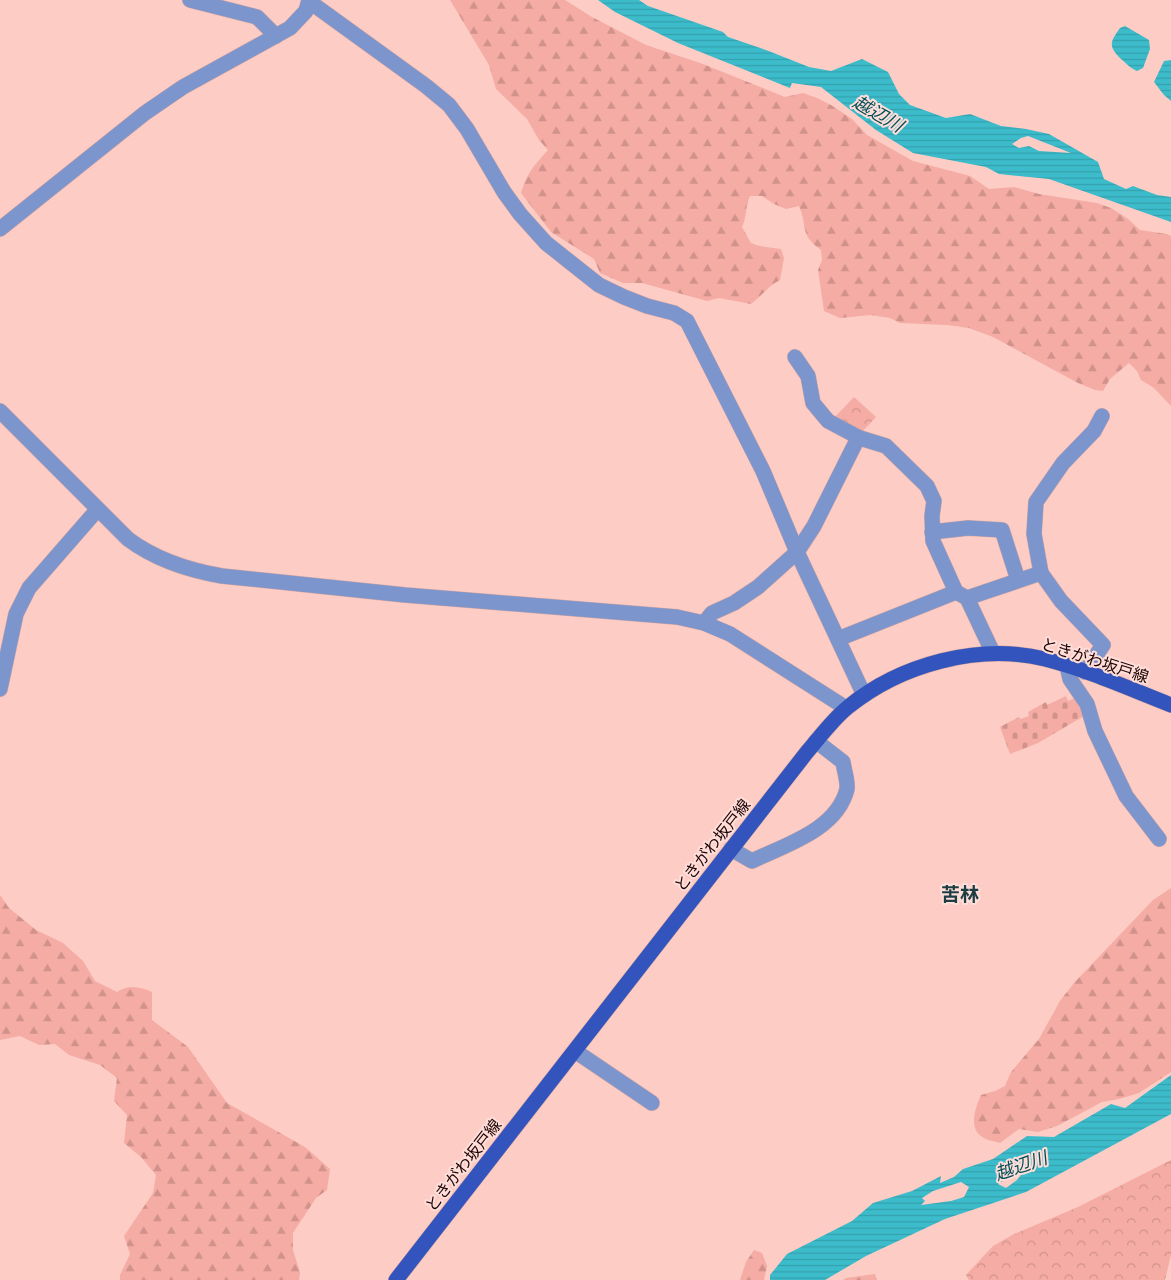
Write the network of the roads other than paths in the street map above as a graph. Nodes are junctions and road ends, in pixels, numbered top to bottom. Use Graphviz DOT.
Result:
graph roads {
  1 [pos="190,0"];
  2 [pos="310,1"];
  3 [pos="276,36"];
  4 [pos="0,229"];
  5 [pos="796,357"];
  6 [pos="0,411"];
  7 [pos="1102,416"];
  8 [pos="860,438"];
  9 [pos="97,510"];
  10 [pos="932,532"];
  11 [pos="796,552"];
  12 [pos="1041,573"];
  13 [pos="1018,580"];
  14 [pos="962,595"];
  15 [pos="704,622"];
  16 [pos="838,639"];
  17 [pos="993,653"];
  18 [pos="1067,666"];
  19 [pos="1085,672"];
  20 [pos="0,689"];
  21 [pos="864,695"];
  22 [pos="1171,705"];
  23 [pos="846,708"];
  24 [pos="816,741"];
  25 [pos="1159,839"];
  26 [pos="731,849"];
  27 [pos="575,1051"];
  28 [pos="652,1103"];
  29 [pos="396,1280"];
  1 -- 3 [label="street"];
  2 -- 3 [label="street"];
  2 -- 11 [label="street"];
  3 -- 4 [label="street"];
  5 -- 8 [label="street"];
  6 -- 9 [label="street"];
  7 -- 12 [label="street"];
  8 -- 10 [label="street"];
  8 -- 11 [label="street"];
  9 -- 15 [label="street"];
  9 -- 20 [label="street"];
  10 -- 13 [label="street"];
  10 -- 14 [label="street"];
  11 -- 15 [label="street"];
  11 -- 16 [label="street"];
  12 -- 13 [label="street"];
  12 -- 19 [label="street"];
  13 -- 14 [label="street"];
  14 -- 16 [label="street"];
  14 -- 17 [label="street"];
  15 -- 23 [label="street"];
  16 -- 21 [label="street"];
  17 -- 18 [label="main road, ときがわ坂戸線"];
  17 -- 21 [label="main road, ときがわ坂戸線"];
  18 -- 19 [label="main road, ときがわ坂戸線"];
  18 -- 25 [label="street"];
  19 -- 22 [label="main road, ときがわ坂戸線"];
  21 -- 23 [label="main road, ときがわ坂戸線"];
  23 -- 24 [label="main road, ときがわ坂戸線"];
  24 -- 26 [label="main road, ときがわ坂戸線"];
  24 -- 26 [label="street"];
  26 -- 27 [label="main road, ときがわ坂戸線"];
  27 -- 28 [label="street"];
  27 -- 29 [label="main road, ときがわ坂戸線"];
}
